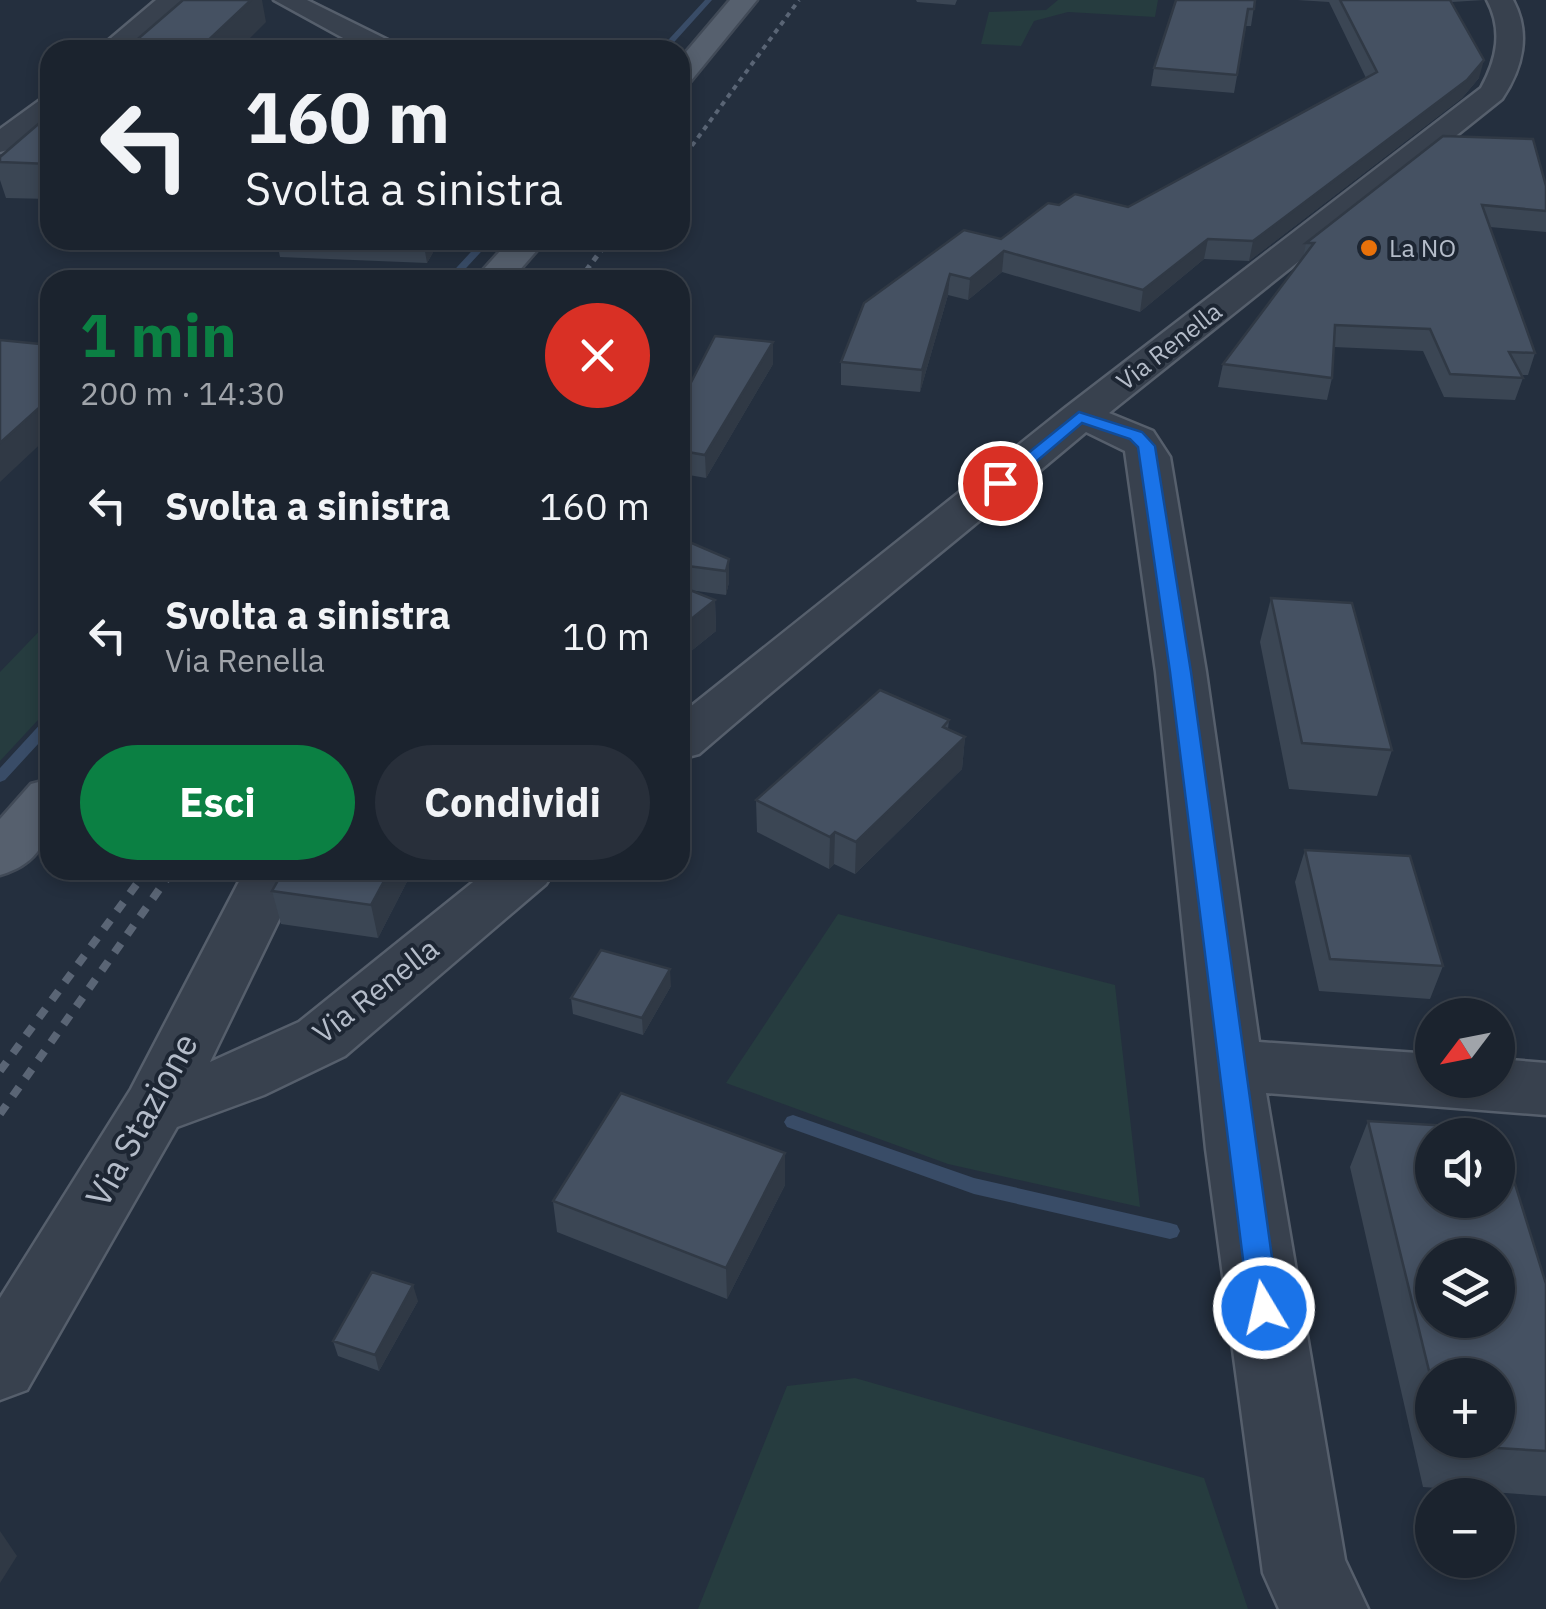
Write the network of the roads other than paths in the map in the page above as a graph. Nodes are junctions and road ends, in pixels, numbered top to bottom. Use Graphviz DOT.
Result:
graph roads {
  1 [pos="172,0"];
  2 [pos="287,0"];
  3 [pos="744,0"];
  4 [pos="1500,0"];
  5 [pos="124,40"];
  6 [pos="366,40"];
  7 [pos="690,64"];
  8 [pos="40,113"];
  9 [pos="0,143"];
  10 [pos="520,250"];
  11 [pos="502,270"];
  12 [pos="1079,417"];
  13 [pos="690,734"];
  14 [pos="40,808"];
  15 [pos="0,856"];
  16 [pos="269,880"];
  17 [pos="514,880"];
  18 [pos="1230,1065"];
  19 [pos="1546,1089"];
  20 [pos="154,1108"];
  21 [pos="0,1364"];
  22 [pos="1326,1609"];
  1 -- 5 [label="street"];
  2 -- 6 [label="street"];
  3 -- 7 [label="main road"];
  4 -- 12 [label="street, Via Renella"];
  8 -- 9 [label="street"];
  10 -- 11 [label="main road"];
  12 -- 13 [label="street, Via Renella"];
  12 -- 18 [label="street"];
  14 -- 15 [label="main road"];
  16 -- 20 [label="street, Via Stazione"];
  17 -- 20 [label="street, Via Renella"];
  18 -- 19 [label="street"];
  18 -- 22 [label="street"];
  20 -- 21 [label="street, Via Stazione"];
}
